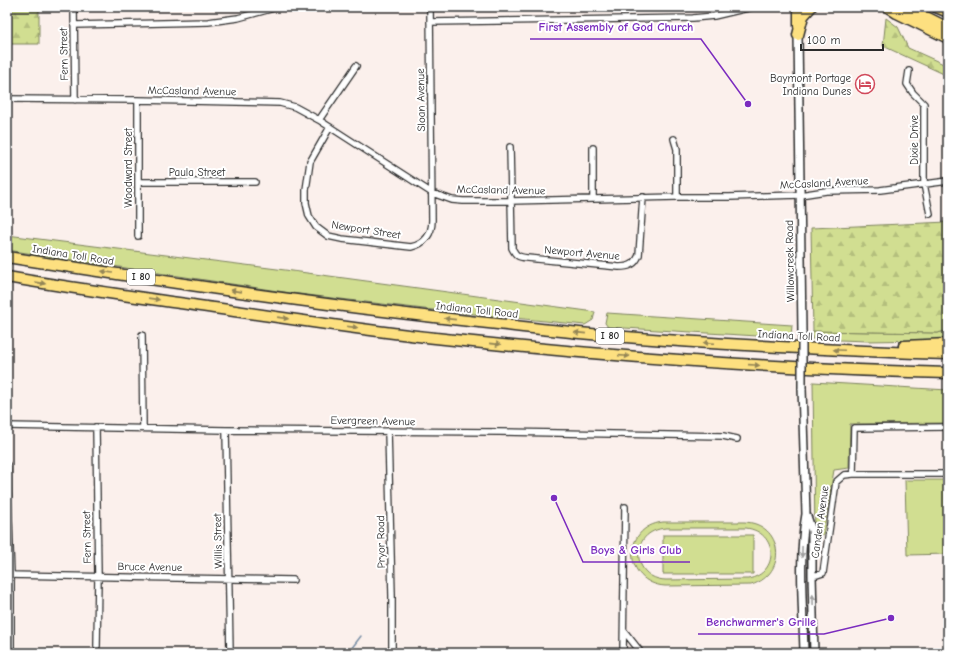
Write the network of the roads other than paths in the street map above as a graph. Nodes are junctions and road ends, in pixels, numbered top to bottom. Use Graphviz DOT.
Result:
graph roads {
  1 [pos="74,7"];
  2 [pos="278,7"];
  3 [pos="430,7"];
  4 [pos="752,7"];
  5 [pos="798,7"];
  6 [pos="811,7"];
  7 [pos="889,7"];
  8 [pos="920,7"];
  9 [pos="936,7"];
  10 [pos="948,12"];
  11 [pos="430,22"];
  12 [pos="948,22"];
  13 [pos="74,24"];
  14 [pos="948,28"];
  15 [pos="798,35"];
  16 [pos="948,38"];
  17 [pos="356,66"];
  18 [pos="909,71"];
  19 [pos="7,99"];
  20 [pos="75,100"];
  21 [pos="138,100"];
  22 [pos="319,120"];
  23 [pos="330,127"];
  24 [pos="674,138"];
  25 [pos="510,147"];
  26 [pos="593,148"];
  27 [pos="948,181"];
  28 [pos="138,182"];
  29 [pos="255,182"];
  30 [pos="924,184"];
  31 [pos="432,193"];
  32 [pos="800,195"];
  33 [pos="643,197"];
  34 [pos="676,197"];
  35 [pos="593,199"];
  36 [pos="510,201"];
  37 [pos="930,214"];
  38 [pos="138,236"];
  39 [pos="7,257"];
  40 [pos="7,277"];
  41 [pos="142,335"];
  42 [pos="948,344"];
  43 [pos="857,351"];
  44 [pos="948,354"];
  45 [pos="888,372"];
  46 [pos="948,373"];
  47 [pos="948,378"];
  48 [pos="7,426"];
  49 [pos="96,427"];
  50 [pos="948,427"];
  51 [pos="143,428"];
  52 [pos="226,430"];
  53 [pos="388,431"];
  54 [pos="737,439"];
  55 [pos="7,465"];
  56 [pos="853,474"];
  57 [pos="948,474"];
  58 [pos="625,507"];
  59 [pos="806,514"];
  60 [pos="9,575"];
  61 [pos="812,575"];
  62 [pos="98,576"];
  63 [pos="228,579"];
  64 [pos="293,580"];
  65 [pos="624,631"];
  66 [pos="97,646"];
  67 [pos="11,653"];
  68 [pos="230,653"];
  69 [pos="392,653"];
  70 [pos="623,653"];
  71 [pos="638,653"];
  72 [pos="804,653"];
  73 [pos="814,653"];
  1 -- 13 [label="street, Fern Street"];
  2 -- 13 [label="street"];
  3 -- 11 [label="street, Sloan Avenue"];
  4 -- 11 [label="street"];
  5 -- 15 [label="main road, Willowcreek Road"];
  6 -- 15 [label="highway"];
  7 -- 14 [label="highway"];
  7 -- 16 [label="highway"];
  8 -- 12 [label="highway"];
  9 -- 10 [label="highway"];
  11 -- 31 [label="street, Sloan Avenue"];
  13 -- 20 [label="street, Fern Street"];
  15 -- 32 [label="main road, Willowcreek Road"];
  17 -- 22 [label="street"];
  18 -- 30 [label="street, Dixie Drive"];
  19 -- 20 [label="street, McCasland Avenue"];
  20 -- 21 [label="street, McCasland Avenue"];
  21 -- 22 [label="street, McCasland Avenue"];
  21 -- 28 [label="street, Woodward Street"];
  22 -- 23 [label="street, McCasland Avenue"];
  23 -- 31 [label="street, McCasland Avenue"];
  23 -- 31 [label="street, Newport Street"];
  24 -- 34 [label="street"];
  25 -- 36 [label="street, Newport Avenue"];
  26 -- 35 [label="street"];
  27 -- 30 [label="street, McCasland Avenue"];
  28 -- 29 [label="street, Paula Street"];
  28 -- 38 [label="street, Woodward Street"];
  30 -- 32 [label="street, McCasland Avenue"];
  30 -- 37 [label="street, Dixie Drive"];
  31 -- 36 [label="street, McCasland Avenue"];
  32 -- 34 [label="street, McCasland Avenue"];
  32 -- 59 [label="main road, Willowcreek Road, bridge"];
  33 -- 34 [label="street, McCasland Avenue"];
  33 -- 35 [label="street, McCasland Avenue"];
  33 -- 36 [label="street, Newport Avenue"];
  35 -- 36 [label="street, McCasland Avenue"];
  43 -- 39 [label="highway, Indiana Toll Road / I 80, one-way"];
  40 -- 45 [label="highway, I 80, one-way"];
  41 -- 51 [label="street"];
  42 -- 43 [label="highway"];
  43 -- 44 [label="highway, Indiana Toll Road / I 80"];
  45 -- 46 [label="highway, I 80"];
  45 -- 47 [label="highway"];
  48 -- 49 [label="street, Evergreen Avenue"];
  49 -- 51 [label="street, Evergreen Avenue"];
  49 -- 62 [label="street, Fern Street"];
  50 -- 56 [label="street"];
  51 -- 52 [label="street, Evergreen Avenue"];
  52 -- 53 [label="street, Evergreen Avenue"];
  52 -- 63 [label="street, Willis Street"];
  53 -- 54 [label="street, Evergreen Avenue"];
  53 -- 69 [label="street, Pryor Road"];
  55 -- 60 [label="street"];
  56 -- 57 [label="street, Canden Avenue"];
  56 -- 61 [label="street, Canden Avenue"];
  58 -- 65 [label="street"];
  59 -- 61 [label="main road, Willowcreek Road"];
  59 -- 72 [label="main road, Willowcreek Road, one-way"];
  60 -- 62 [label="street, Bruce Avenue"];
  60 -- 67 [label="street"];
  73 -- 61 [label="main road, Willowcreek Road, one-way"];
  62 -- 63 [label="street, Bruce Avenue"];
  62 -- 66 [label="street, Fern Street"];
  63 -- 64 [label="street, Bruce Avenue"];
  63 -- 68 [label="street, Willis Street"];
  65 -- 70 [label="street"];
  65 -- 71 [label="street"];
}
